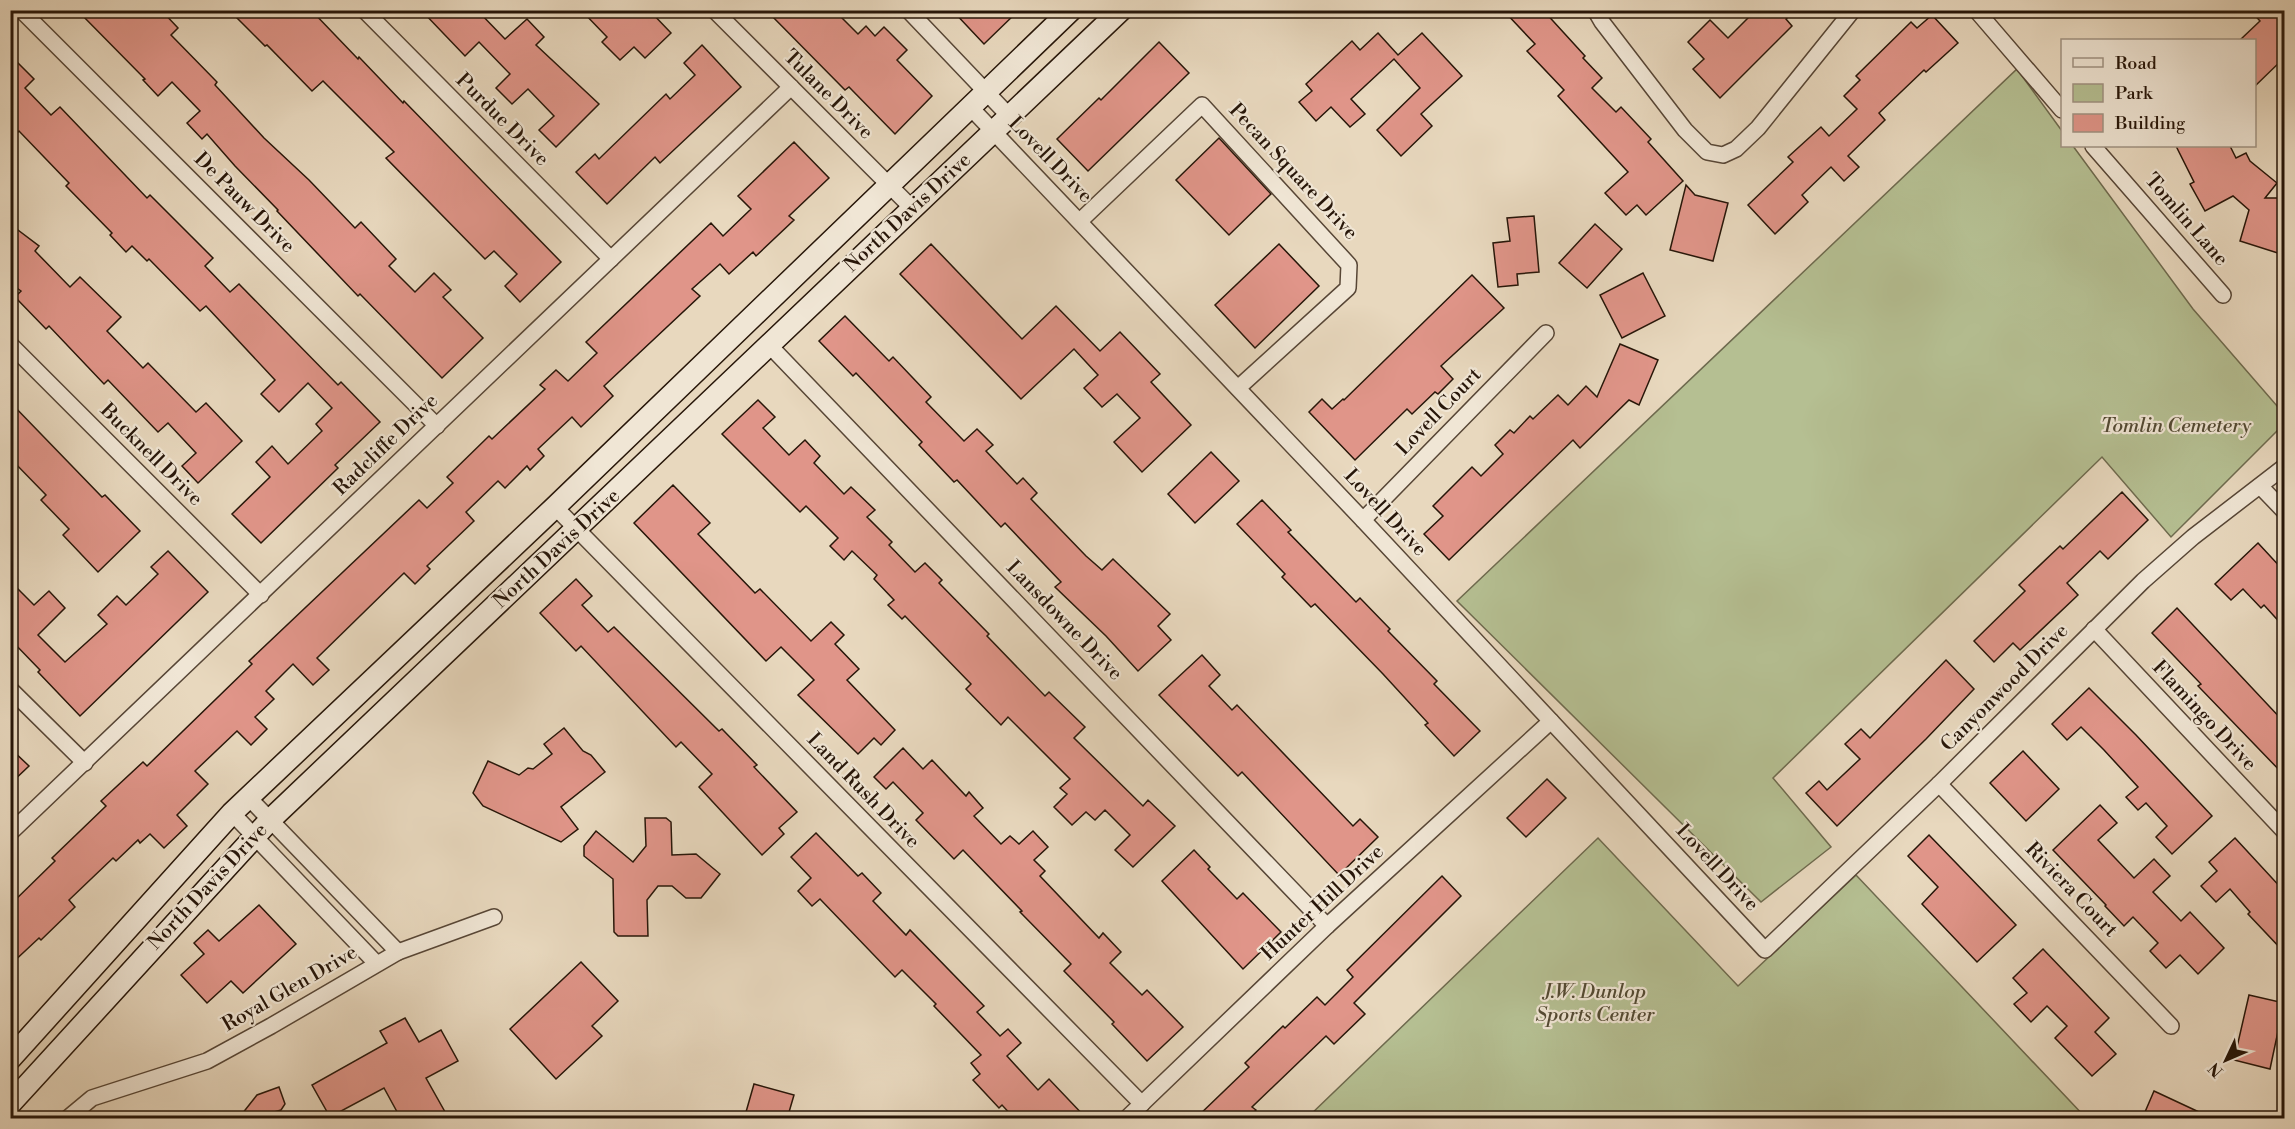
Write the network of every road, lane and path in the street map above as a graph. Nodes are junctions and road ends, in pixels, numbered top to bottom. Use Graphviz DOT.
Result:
graph roads {
  1 [pos="21,10"];
  2 [pos="364,10"];
  3 [pos="714,10"];
  4 [pos="908,10"];
  5 [pos="1071,10"];
  6 [pos="1120,10"];
  7 [pos="1595,10"];
  8 [pos="1853,10"];
  9 [pos="1976,10"];
  10 [pos="791,87"];
  11 [pos="987,93"];
  12 [pos="971,108"];
  13 [pos="2061,109"];
  14 [pos="1010,117"];
  15 [pos="994,132"];
  16 [pos="2094,147"];
  17 [pos="890,186"];
  18 [pos="912,208"];
  19 [pos="1080,221"];
  20 [pos="611,259"];
  21 [pos="2223,295"];
  22 [pos="1546,333"];
  23 [pos="10,344"];
  24 [pos="770,346"];
  25 [pos="1238,388"];
  26 [pos="437,426"];
  27 [pos="2284,467"];
  28 [pos="2259,486"];
  29 [pos="555,507"];
  30 [pos="2284,511"];
  31 [pos="1363,520"];
  32 [pos="577,530"];
  33 [pos="261,594"];
  34 [pos="2094,629"];
  35 [pos="10,689"];
  36 [pos="1551,721"];
  37 [pos="85,763"];
  38 [pos="1940,784"];
  39 [pos="248,797"];
  40 [pos="232,813"];
  41 [pos="270,820"];
  42 [pos="2284,831"];
  43 [pos="10,834"];
  44 [pos="254,837"];
  45 [pos="494,917"];
  46 [pos="1327,926"];
  47 [pos="1765,950"];
  48 [pos="398,952"];
  49 [pos="376,963"];
  50 [pos="2171,1026"];
  51 [pos="10,1059"];
  52 [pos="10,1104"];
  53 [pos="1142,1104"];
  54 [pos="68,1119"];
  55 [pos="1127,1119"];
  1 -- 26 [label="street, De Pauw Drive"];
  2 -- 20 [label="street, Purdue Drive"];
  3 -- 10 [label="street, Tulane Drive"];
  4 -- 11 [label="street"];
  5 -- 11 [label="street, North Davis Drive"];
  6 -- 14 [label="street, North Davis Drive"];
  7 -- 8 [label="street"];
  9 -- 13 [label="street"];
  10 -- 17 [label="street, Tulane Drive"];
  10 -- 20 [label="street, Radcliffe Drive"];
  11 -- 12 [label="street, North Davis Drive"];
  11 -- 14 [label="street"];
  12 -- 15 [label="street, Lovell Drive"];
  12 -- 17 [label="street, North Davis Drive"];
  14 -- 15 [label="street, North Davis Drive"];
  15 -- 18 [label="street, North Davis Drive"];
  15 -- 19 [label="street, Lovell Drive"];
  16 -- 21 [label="street, Tomlin Lane"];
  17 -- 18 [label="street, Tulane Drive"];
  17 -- 29 [label="street, North Davis Drive"];
  18 -- 24 [label="street, North Davis Drive"];
  19 -- 25 [label="street, Lovell Drive"];
  19 -- 25 [label="street, Pecan Square Drive"];
  20 -- 26 [label="street, Radcliffe Drive"];
  22 -- 31 [label="street, Lovell Court"];
  23 -- 33 [label="street, Bucknell Drive"];
  24 -- 32 [label="street, North Davis Drive"];
  24 -- 46 [label="street, Lansdowne Drive"];
  25 -- 31 [label="street, Lovell Drive"];
  26 -- 33 [label="street, Radcliffe Drive"];
  27 -- 28 [label="street, Canyonwood Drive"];
  28 -- 30 [label="street"];
  28 -- 34 [label="street, Canyonwood Drive"];
  29 -- 32 [label="street, Land Rush Drive"];
  29 -- 39 [label="street, North Davis Drive"];
  31 -- 36 [label="street, Lovell Drive"];
  32 -- 41 [label="street, North Davis Drive"];
  32 -- 53 [label="street, Land Rush Drive"];
  33 -- 37 [label="street, Radcliffe Drive"];
  34 -- 38 [label="street, Canyonwood Drive"];
  34 -- 42 [label="street, Flamingo Drive"];
  35 -- 37 [label="street"];
  36 -- 46 [label="street, Hunter Hill Drive"];
  36 -- 47 [label="street, Lovell Drive"];
  37 -- 43 [label="street, Radcliffe Drive"];
  38 -- 47 [label="street, Canyonwood Drive"];
  38 -- 50 [label="street, Riviera Court"];
  39 -- 40 [label="street, North Davis Drive"];
  39 -- 41 [label="street, Royal Glen Drive"];
  40 -- 44 [label="street, Royal Glen Drive"];
  40 -- 51 [label="street, North Davis Drive"];
  41 -- 44 [label="street, North Davis Drive"];
  41 -- 48 [label="street, Royal Glen Drive"];
  44 -- 49 [label="street, Royal Glen Drive"];
  44 -- 52 [label="street, North Davis Drive"];
  45 -- 48 [label="street"];
  46 -- 53 [label="street, Hunter Hill Drive"];
  48 -- 49 [label="street"];
  49 -- 54 [label="street, Royal Glen Drive"];
  53 -- 55 [label="street, Hunter Hill Drive"];
}
